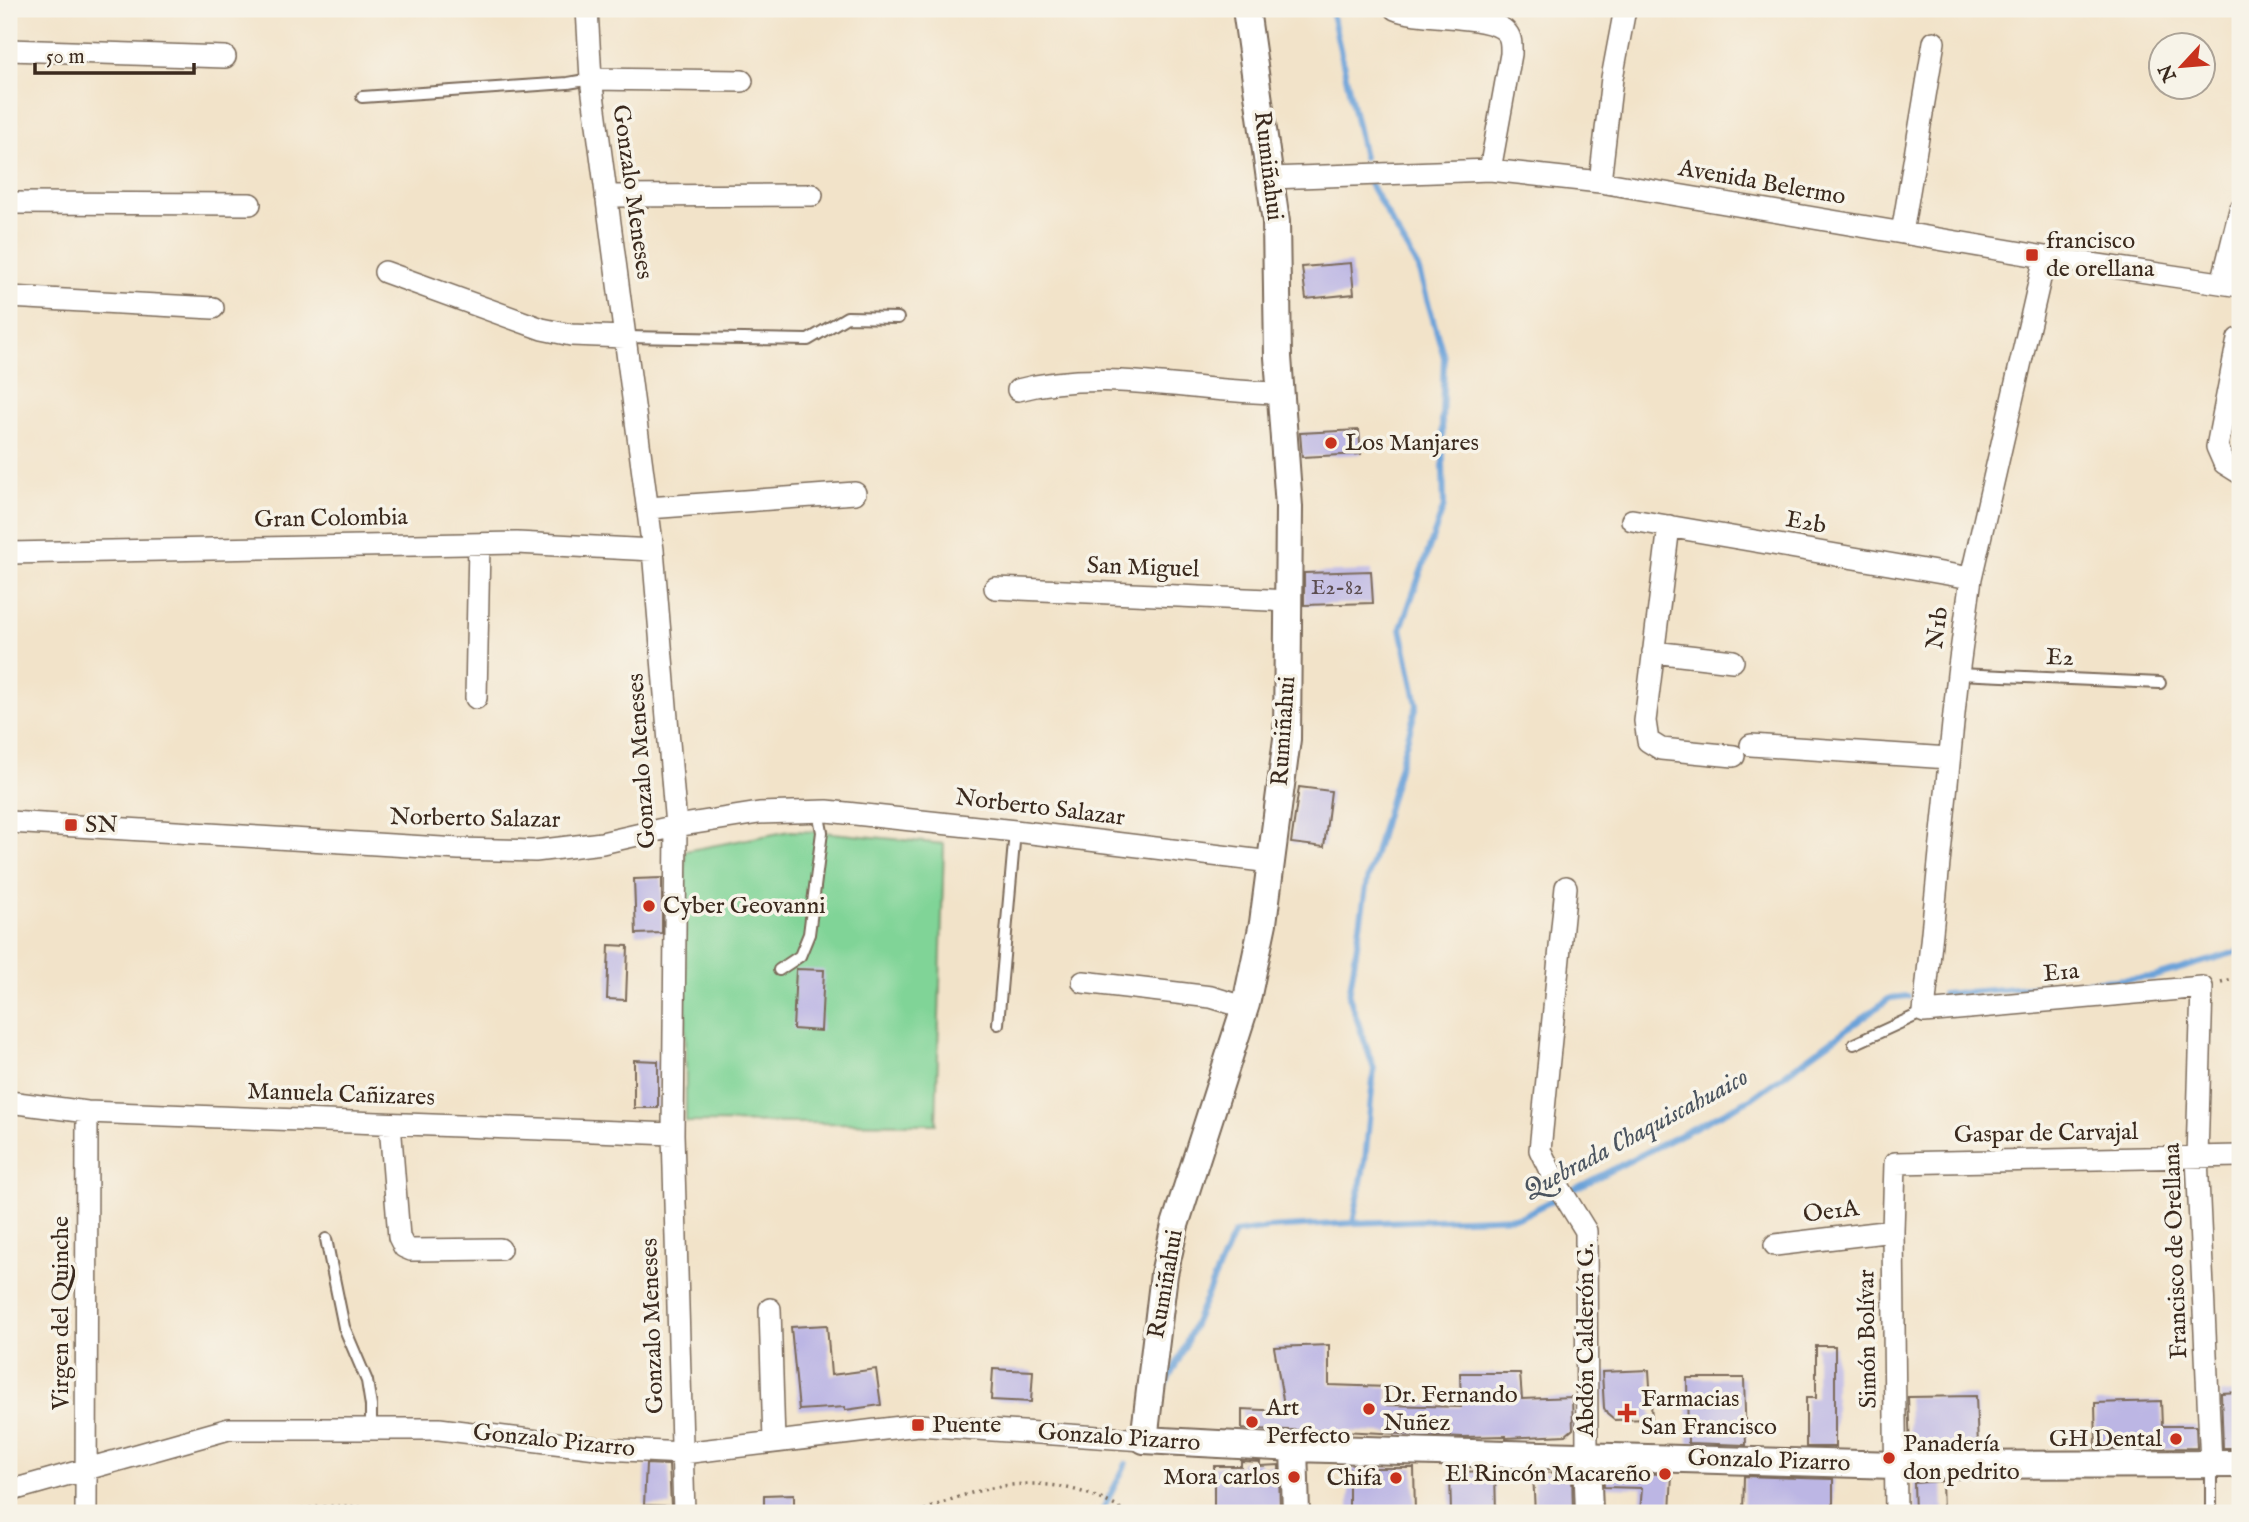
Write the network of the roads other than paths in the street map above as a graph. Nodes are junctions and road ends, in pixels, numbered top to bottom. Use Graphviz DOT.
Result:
graph roads {
  1 [pos="587,9"];
  2 [pos="1246,9"];
  3 [pos="1395,9"];
  4 [pos="1625,9"];
  5 [pos="1934,42"];
  6 [pos="9,50"];
  7 [pos="225,57"];
  8 [pos="591,79"];
  9 [pos="741,81"];
  10 [pos="362,97"];
  11 [pos="1490,170"];
  12 [pos="1271,178"];
  13 [pos="1600,182"];
  14 [pos="812,195"];
  15 [pos="606,196"];
  16 [pos="9,203"];
  17 [pos="250,204"];
  18 [pos="2240,209"];
  19 [pos="1902,233"];
  20 [pos="2045,257"];
  21 [pos="384,272"];
  22 [pos="2231,285"];
  23 [pos="9,297"];
  24 [pos="213,308"];
  25 [pos="898,318"];
  26 [pos="625,337"];
  27 [pos="2238,339"];
  28 [pos="1018,390"];
  29 [pos="1281,393"];
  30 [pos="2240,473"];
  31 [pos="855,493"];
  32 [pos="648,508"];
  33 [pos="1632,520"];
  34 [pos="1669,526"];
  35 [pos="479,544"];
  36 [pos="653,550"];
  37 [pos="9,553"];
  38 [pos="1971,578"];
  39 [pos="995,588"];
  40 [pos="1289,601"];
  41 [pos="1653,652"];
  42 [pos="1733,661"];
  43 [pos="1958,674"];
  44 [pos="2160,683"];
  45 [pos="476,698"];
  46 [pos="1949,758"];
  47 [pos="818,811"];
  48 [pos="9,822"];
  49 [pos="676,826"];
  50 [pos="1015,831"];
  51 [pos="1271,862"];
  52 [pos="1566,887"];
  53 [pos="779,970"];
  54 [pos="1083,982"];
  55 [pos="2202,987"];
  56 [pos="1244,1007"];
  57 [pos="1924,1012"];
  58 [pos="998,1024"];
  59 [pos="1854,1044"];
  60 [pos="9,1102"];
  61 [pos="87,1112"];
  62 [pos="390,1124"];
  63 [pos="673,1134"];
  64 [pos="2240,1156"];
  65 [pos="2197,1157"];
  66 [pos="1895,1163"];
  67 [pos="1893,1231"];
  68 [pos="326,1239"];
  69 [pos="1775,1245"];
  70 [pos="500,1248"];
  71 [pos="770,1310"];
  72 [pos="372,1429"];
  73 [pos="1144,1440"];
  74 [pos="774,1442"];
  75 [pos="1294,1448"];
  76 [pos="683,1452"];
  77 [pos="1587,1456"];
  78 [pos="2211,1464"];
  79 [pos="2240,1464"];
  80 [pos="1896,1465"];
  81 [pos="87,1469"];
  82 [pos="9,1490"];
  83 [pos="86,1513"];
  84 [pos="684,1513"];
  85 [pos="1296,1513"];
  86 [pos="1590,1513"];
  87 [pos="1896,1513"];
  88 [pos="2211,1513"];
  1 -- 8 [label="street, Gonzalo Meneses"];
  2 -- 12 [label="street, Rumiñahui"];
  3 -- 11 [label="street"];
  4 -- 13 [label="street"];
  5 -- 19 [label="street"];
  6 -- 7 [label="street"];
  8 -- 9 [label="street"];
  8 -- 10 [label="lane"];
  8 -- 15 [label="street, Gonzalo Meneses"];
  11 -- 12 [label="street, Avenida Belermo"];
  11 -- 13 [label="street, Avenida Belermo"];
  12 -- 29 [label="street, Rumiñahui"];
  13 -- 19 [label="street, Avenida Belermo"];
  14 -- 15 [label="street"];
  15 -- 26 [label="street, Gonzalo Meneses"];
  16 -- 17 [label="street"];
  18 -- 22 [label="street"];
  19 -- 20 [label="street, Avenida Belermo"];
  20 -- 22 [label="street, Avenida Belermo"];
  20 -- 38 [label="street, N1b"];
  21 -- 26 [label="street"];
  23 -- 24 [label="street"];
  25 -- 26 [label="lane"];
  26 -- 32 [label="street, Gonzalo Meneses"];
  27 -- 30 [label="street"];
  28 -- 29 [label="street"];
  29 -- 40 [label="street, Rumiñahui"];
  31 -- 32 [label="street"];
  32 -- 36 [label="street, Gonzalo Meneses"];
  33 -- 34 [label="street, E2b"];
  34 -- 38 [label="street, E2b"];
  34 -- 41 [label="street"];
  35 -- 36 [label="street, Gran Colombia"];
  35 -- 37 [label="street, Gran Colombia"];
  35 -- 45 [label="street"];
  36 -- 49 [label="street, Gonzalo Meneses"];
  38 -- 43 [label="street, N1b"];
  39 -- 40 [label="street, San Miguel"];
  40 -- 51 [label="street, Rumiñahui"];
  41 -- 42 [label="street"];
  41 -- 46 [label="street"];
  43 -- 44 [label="lane, E2"];
  43 -- 46 [label="street, N1b"];
  46 -- 57 [label="street, N1b"];
  47 -- 49 [label="street, Norberto Salazar"];
  47 -- 50 [label="street, Norberto Salazar"];
  47 -- 53 [label="lane"];
  48 -- 49 [label="street, Norberto Salazar"];
  49 -- 63 [label="street, Gonzalo Meneses"];
  50 -- 51 [label="street, Norberto Salazar"];
  50 -- 58 [label="lane"];
  51 -- 56 [label="street, Rumiñahui"];
  52 -- 77 [label="street, Abdón Calderón G."];
  54 -- 56 [label="street"];
  55 -- 57 [label="street, E1a"];
  55 -- 65 [label="street, Francisco de Orellana"];
  56 -- 73 [label="street, Rumiñahui"];
  57 -- 59 [label="lane"];
  60 -- 61 [label="street, Manuela Cañizares"];
  61 -- 62 [label="street, Manuela Cañizares"];
  61 -- 81 [label="street, Virgen del Quinche"];
  62 -- 63 [label="street, Manuela Cañizares"];
  62 -- 70 [label="street"];
  63 -- 76 [label="street, Gonzalo Meneses"];
  64 -- 65 [label="street, Gaspar de Carvajal"];
  65 -- 66 [label="street, Gaspar de Carvajal"];
  65 -- 78 [label="street, Francisco de Orellana"];
  66 -- 67 [label="street, Simón Bolívar"];
  67 -- 69 [label="street, Oe1A"];
  67 -- 80 [label="street, Simón Bolívar"];
  68 -- 72 [label="lane"];
  71 -- 74 [label="street"];
  72 -- 76 [label="street, Gonzalo Pizarro"];
  72 -- 81 [label="street, Gonzalo Pizarro"];
  73 -- 74 [label="street, Gonzalo Pizarro"];
  73 -- 75 [label="street, Gonzalo Pizarro"];
  74 -- 76 [label="street, Gonzalo Pizarro"];
  75 -- 77 [label="street, Gonzalo Pizarro"];
  75 -- 85 [label="street"];
  76 -- 84 [label="street, Gonzalo Meneses"];
  77 -- 80 [label="street, Gonzalo Pizarro"];
  77 -- 86 [label="street, Abdón Calderón G."];
  78 -- 79 [label="street, Gonzalo Pizarro"];
  78 -- 80 [label="street, Gonzalo Pizarro"];
  78 -- 88 [label="lane, Francisco de Orellana"];
  80 -- 87 [label="street, Simón Bolívar"];
  81 -- 82 [label="street, Gonzalo Pizarro"];
  81 -- 83 [label="street, Virgen del Quinche"];
}
